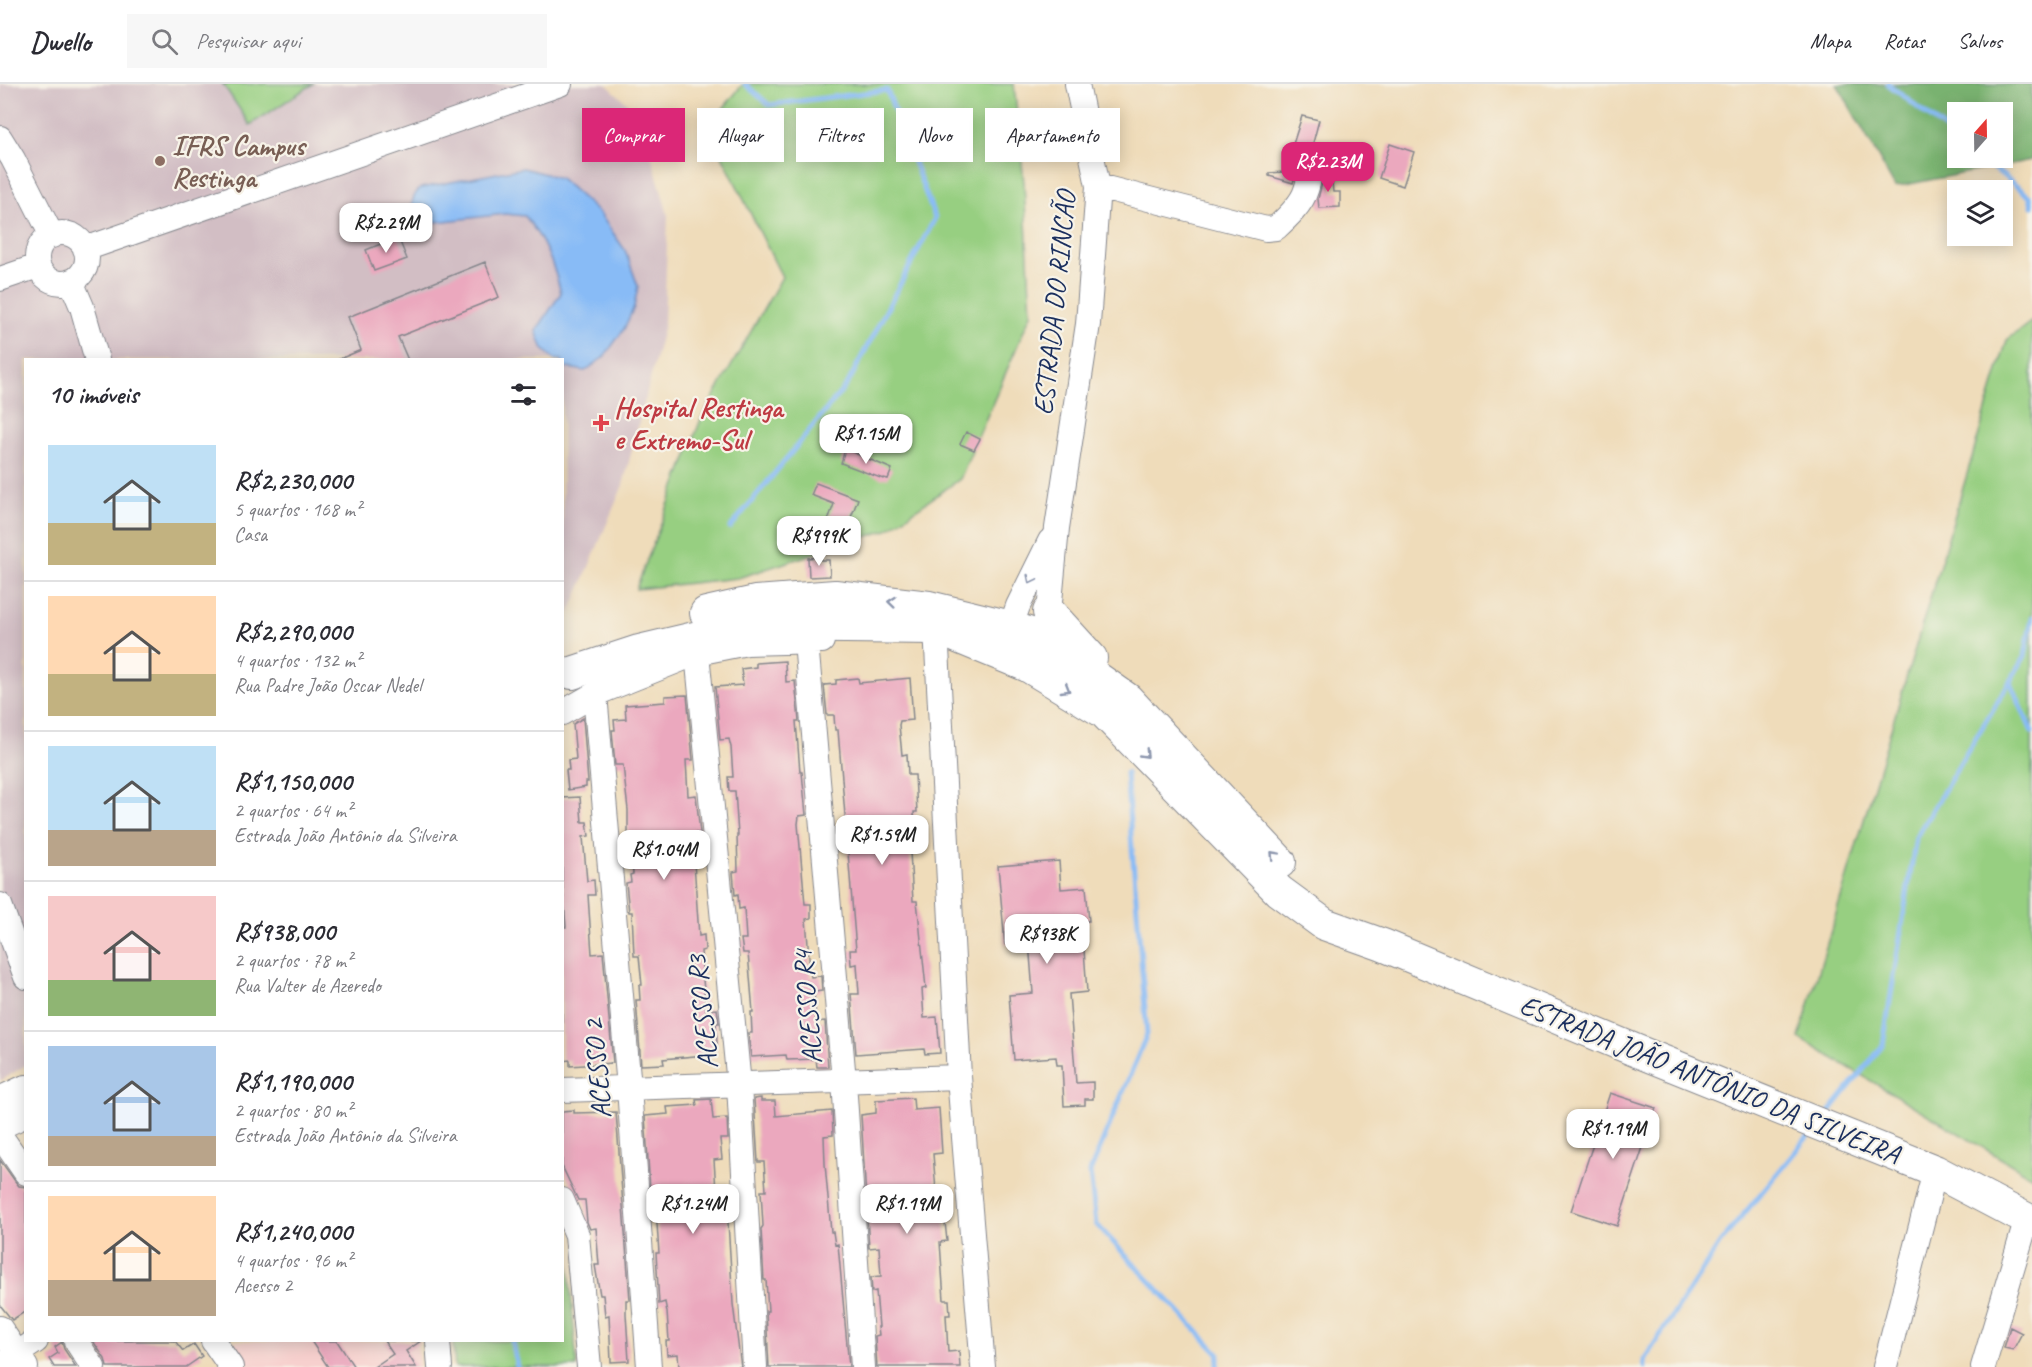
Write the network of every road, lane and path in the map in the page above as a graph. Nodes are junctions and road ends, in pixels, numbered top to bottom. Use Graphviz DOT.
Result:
graph roads {
  1 [pos="560,84"];
  2 [pos="1077,84"];
  3 [pos="0,138"];
  4 [pos="1315,157"];
  5 [pos="1098,186"];
  6 [pos="52,236"];
  7 [pos="85,249"];
  8 [pos="38,266"];
  9 [pos="0,279"];
  10 [pos="71,281"];
  11 [pos="96,358"];
  12 [pos="930,621"];
  13 [pos="746,634"];
  14 [pos="1024,634"];
  15 [pos="806,642"];
  16 [pos="697,653"];
  17 [pos="567,676"];
  18 [pos="595,694"];
  19 [pos="564,712"];
  20 [pos="0,905"];
  21 [pos="1383,945"];
  22 [pos="24,971"];
  23 [pos="959,1077"];
  24 [pos="844,1081"];
  25 [pos="739,1084"];
  26 [pos="629,1088"];
  27 [pos="564,1090"];
  28 [pos="24,1092"];
  29 [pos="0,1103"];
  30 [pos="24,1116"];
  31 [pos="0,1127"];
  32 [pos="0,1135"];
  33 [pos="24,1170"];
  34 [pos="1935,1171"];
  35 [pos="564,1205"];
  36 [pos="2030,1220"];
  37 [pos="0,1328"];
  38 [pos="76,1342"];
  39 [pos="214,1342"];
  40 [pos="438,1342"];
  41 [pos="20,1357"];
  42 [pos="93,1367"];
  43 [pos="231,1367"];
  44 [pos="440,1367"];
  45 [pos="589,1367"];
  46 [pos="649,1367"];
  47 [pos="755,1367"];
  48 [pos="863,1367"];
  49 [pos="983,1367"];
  50 [pos="1885,1367"];
  51 [pos="1983,1367"];
  1 -- 7 [label="street"];
  2 -- 5 [label="street, ESTRADA DO RINCÃO"];
  3 -- 6 [label="street"];
  4 -- 5 [label="street"];
  5 -- 14 [label="street, ESTRADA DO RINCÃO"];
  6 -- 7 [label="street"];
  6 -- 8 [label="street"];
  7 -- 10 [label="street"];
  8 -- 9 [label="street"];
  8 -- 10 [label="street"];
  10 -- 11 [label="street"];
  12 -- 13 [label="main road, ESTRADA JOÃO ANTÔNIO DA SILVEIRA"];
  12 -- 14 [label="main road"];
  12 -- 14 [label="main road, ESTRADA JOÃO ANTÔNIO DA SILVEIRA"];
  12 -- 15 [label="street, ESTRADA JOÃO ANTÔNIO DA SILVEIRA"];
  12 -- 17 [label="main road, ESTRADA JOÃO ANTÔNIO DA SILVEIRA, one-way"];
  12 -- 23 [label="street"];
  13 -- 15 [label="street, ESTRADA JOÃO ANTÔNIO DA SILVEIRA"];
  13 -- 16 [label="street, ESTRADA JOÃO ANTÔNIO DA SILVEIRA"];
  13 -- 17 [label="main road, ESTRADA JOÃO ANTÔNIO DA SILVEIRA"];
  21 -- 14 [label="main road, ESTRADA JOÃO ANTÔNIO DA SILVEIRA, one-way"];
  14 -- 21 [label="main road, ESTRADA JOÃO ANTÔNIO DA SILVEIRA, one-way"];
  15 -- 24 [label="street, ACESSO R4"];
  16 -- 18 [label="street, ESTRADA JOÃO ANTÔNIO DA SILVEIRA"];
  16 -- 25 [label="street, ACESSO R3"];
  18 -- 19 [label="street, ESTRADA JOÃO ANTÔNIO DA SILVEIRA"];
  18 -- 26 [label="street, ACESSO 2"];
  20 -- 22 [label="street"];
  21 -- 34 [label="main road, ESTRADA JOÃO ANTÔNIO DA SILVEIRA"];
  23 -- 24 [label="street"];
  23 -- 49 [label="street"];
  24 -- 25 [label="street"];
  24 -- 48 [label="street, ACESSO R4"];
  25 -- 26 [label="street"];
  25 -- 47 [label="street, ACESSO R3"];
  26 -- 27 [label="street"];
  26 -- 46 [label="street, ACESSO 2"];
  28 -- 29 [label="main road"];
  30 -- 31 [label="street"];
  32 -- 33 [label="street"];
  34 -- 36 [label="main road, ESTRADA JOÃO ANTÔNIO DA SILVEIRA"];
  34 -- 50 [label="street"];
  35 -- 45 [label="street"];
  36 -- 51 [label="street"];
  37 -- 41 [label="street"];
  38 -- 42 [label="street"];
  39 -- 43 [label="street"];
  40 -- 44 [label="street"];
}
